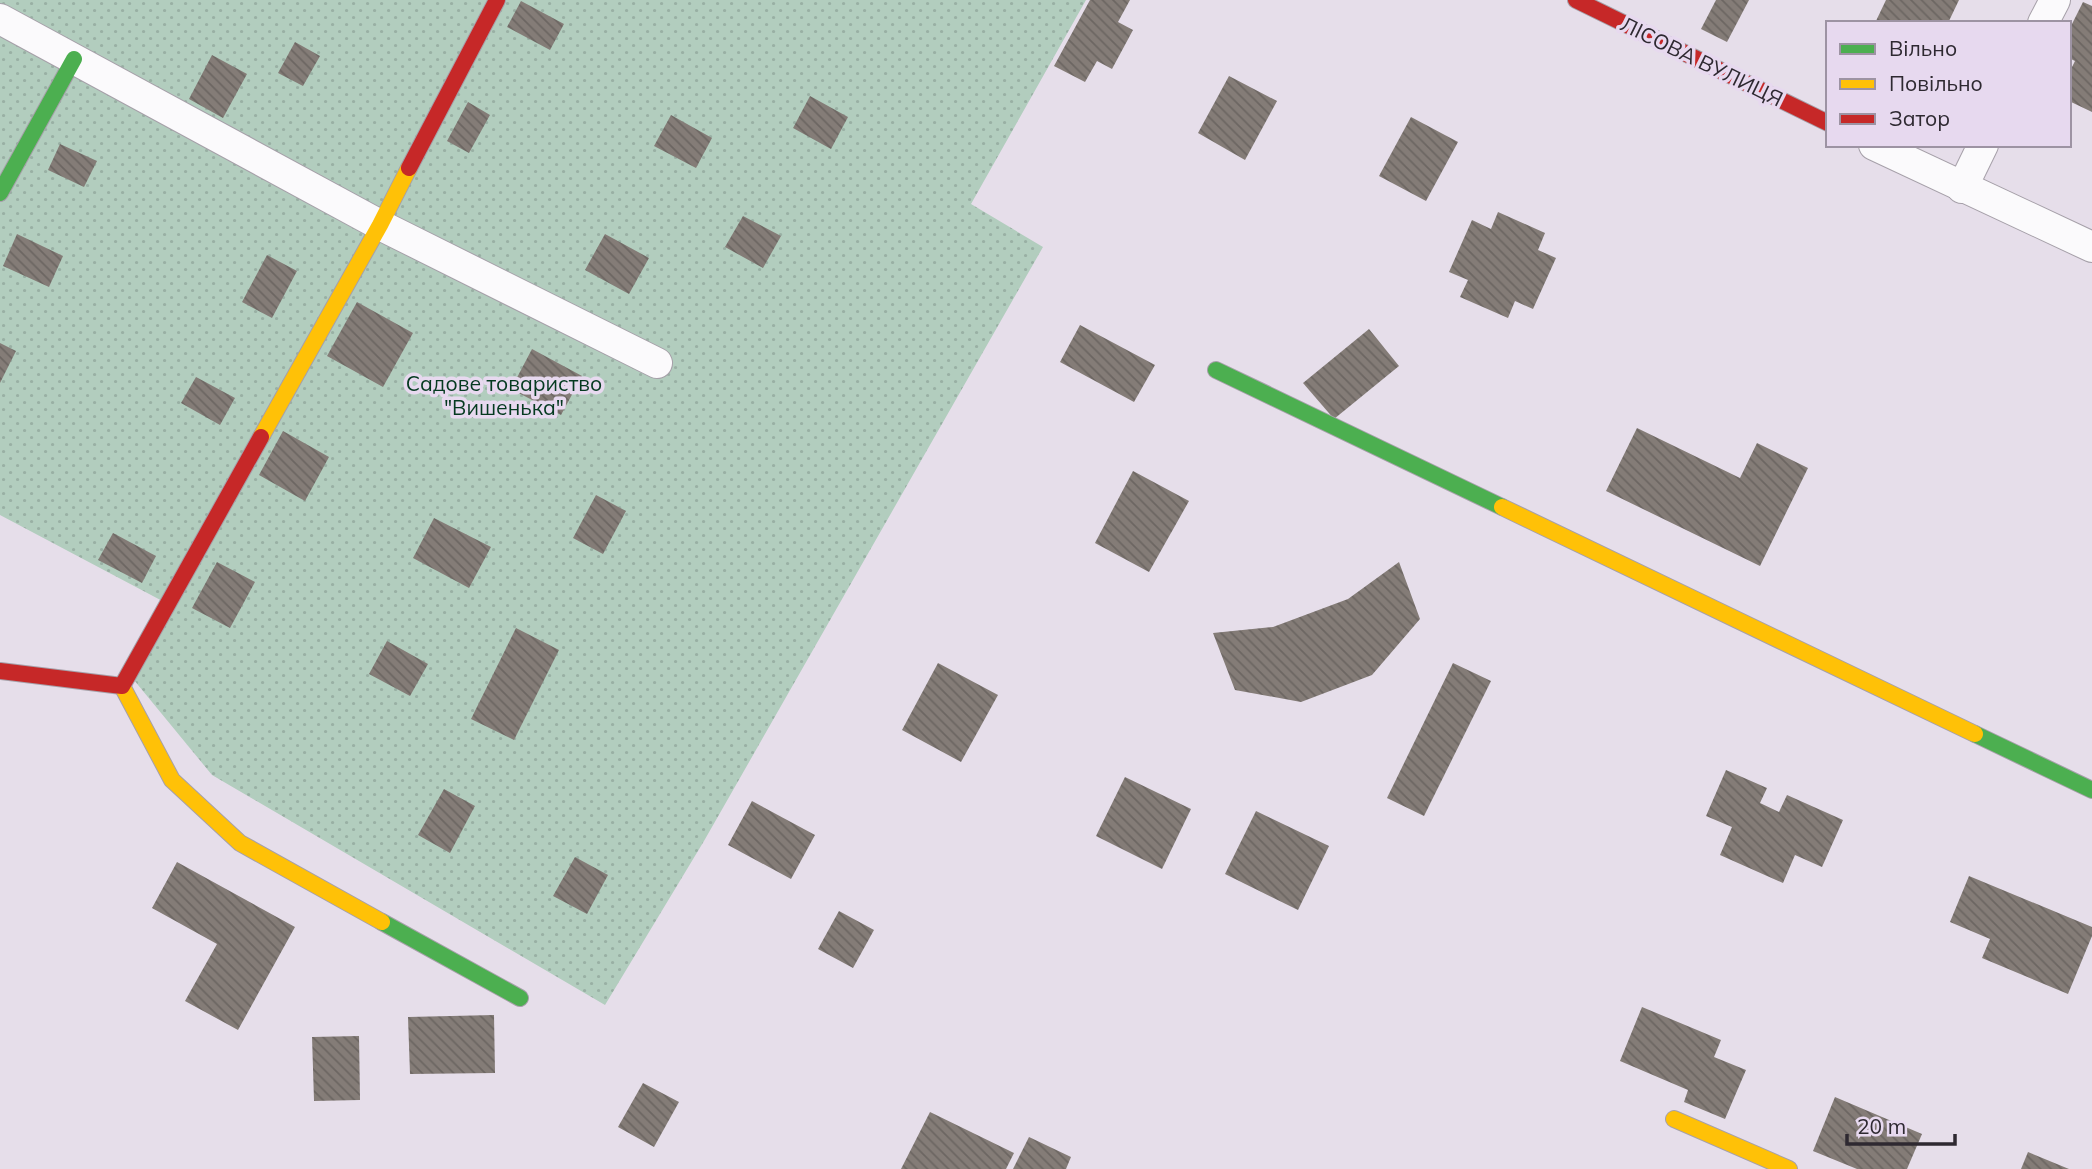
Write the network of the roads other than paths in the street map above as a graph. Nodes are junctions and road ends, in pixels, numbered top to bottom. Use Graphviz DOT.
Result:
graph roads {
  1 [pos="497,0"];
  2 [pos="1576,0"];
  3 [pos="2055,0"];
  4 [pos="0,19"];
  5 [pos="2044,21"];
  6 [pos="74,59"];
  7 [pos="1826,122"];
  8 [pos="1878,147"];
  9 [pos="1982,147"];
  10 [pos="1962,188"];
  11 [pos="0,193"];
  12 [pos="380,225"];
  13 [pos="2092,247"];
  14 [pos="657,363"];
  15 [pos="1216,370"];
  16 [pos="0,671"];
  17 [pos="122,686"];
  18 [pos="2092,790"];
  19 [pos="520,998"];
  20 [pos="1674,1119"];
  21 [pos="1789,1169"];
  1 -- 12 [label="street"];
  2 -- 7 [label="street, ЛІСОВА ВУЛИЦЯ"];
  3 -- 5 [label="street"];
  4 -- 6 [label="street"];
  6 -- 11 [label="street"];
  6 -- 12 [label="street"];
  8 -- 10 [label="street"];
  9 -- 10 [label="street"];
  10 -- 13 [label="street"];
  12 -- 14 [label="street"];
  12 -- 17 [label="street"];
  15 -- 18 [label="street"];
  16 -- 17 [label="street"];
  17 -- 19 [label="street"];
  20 -- 21 [label="street"];
}
